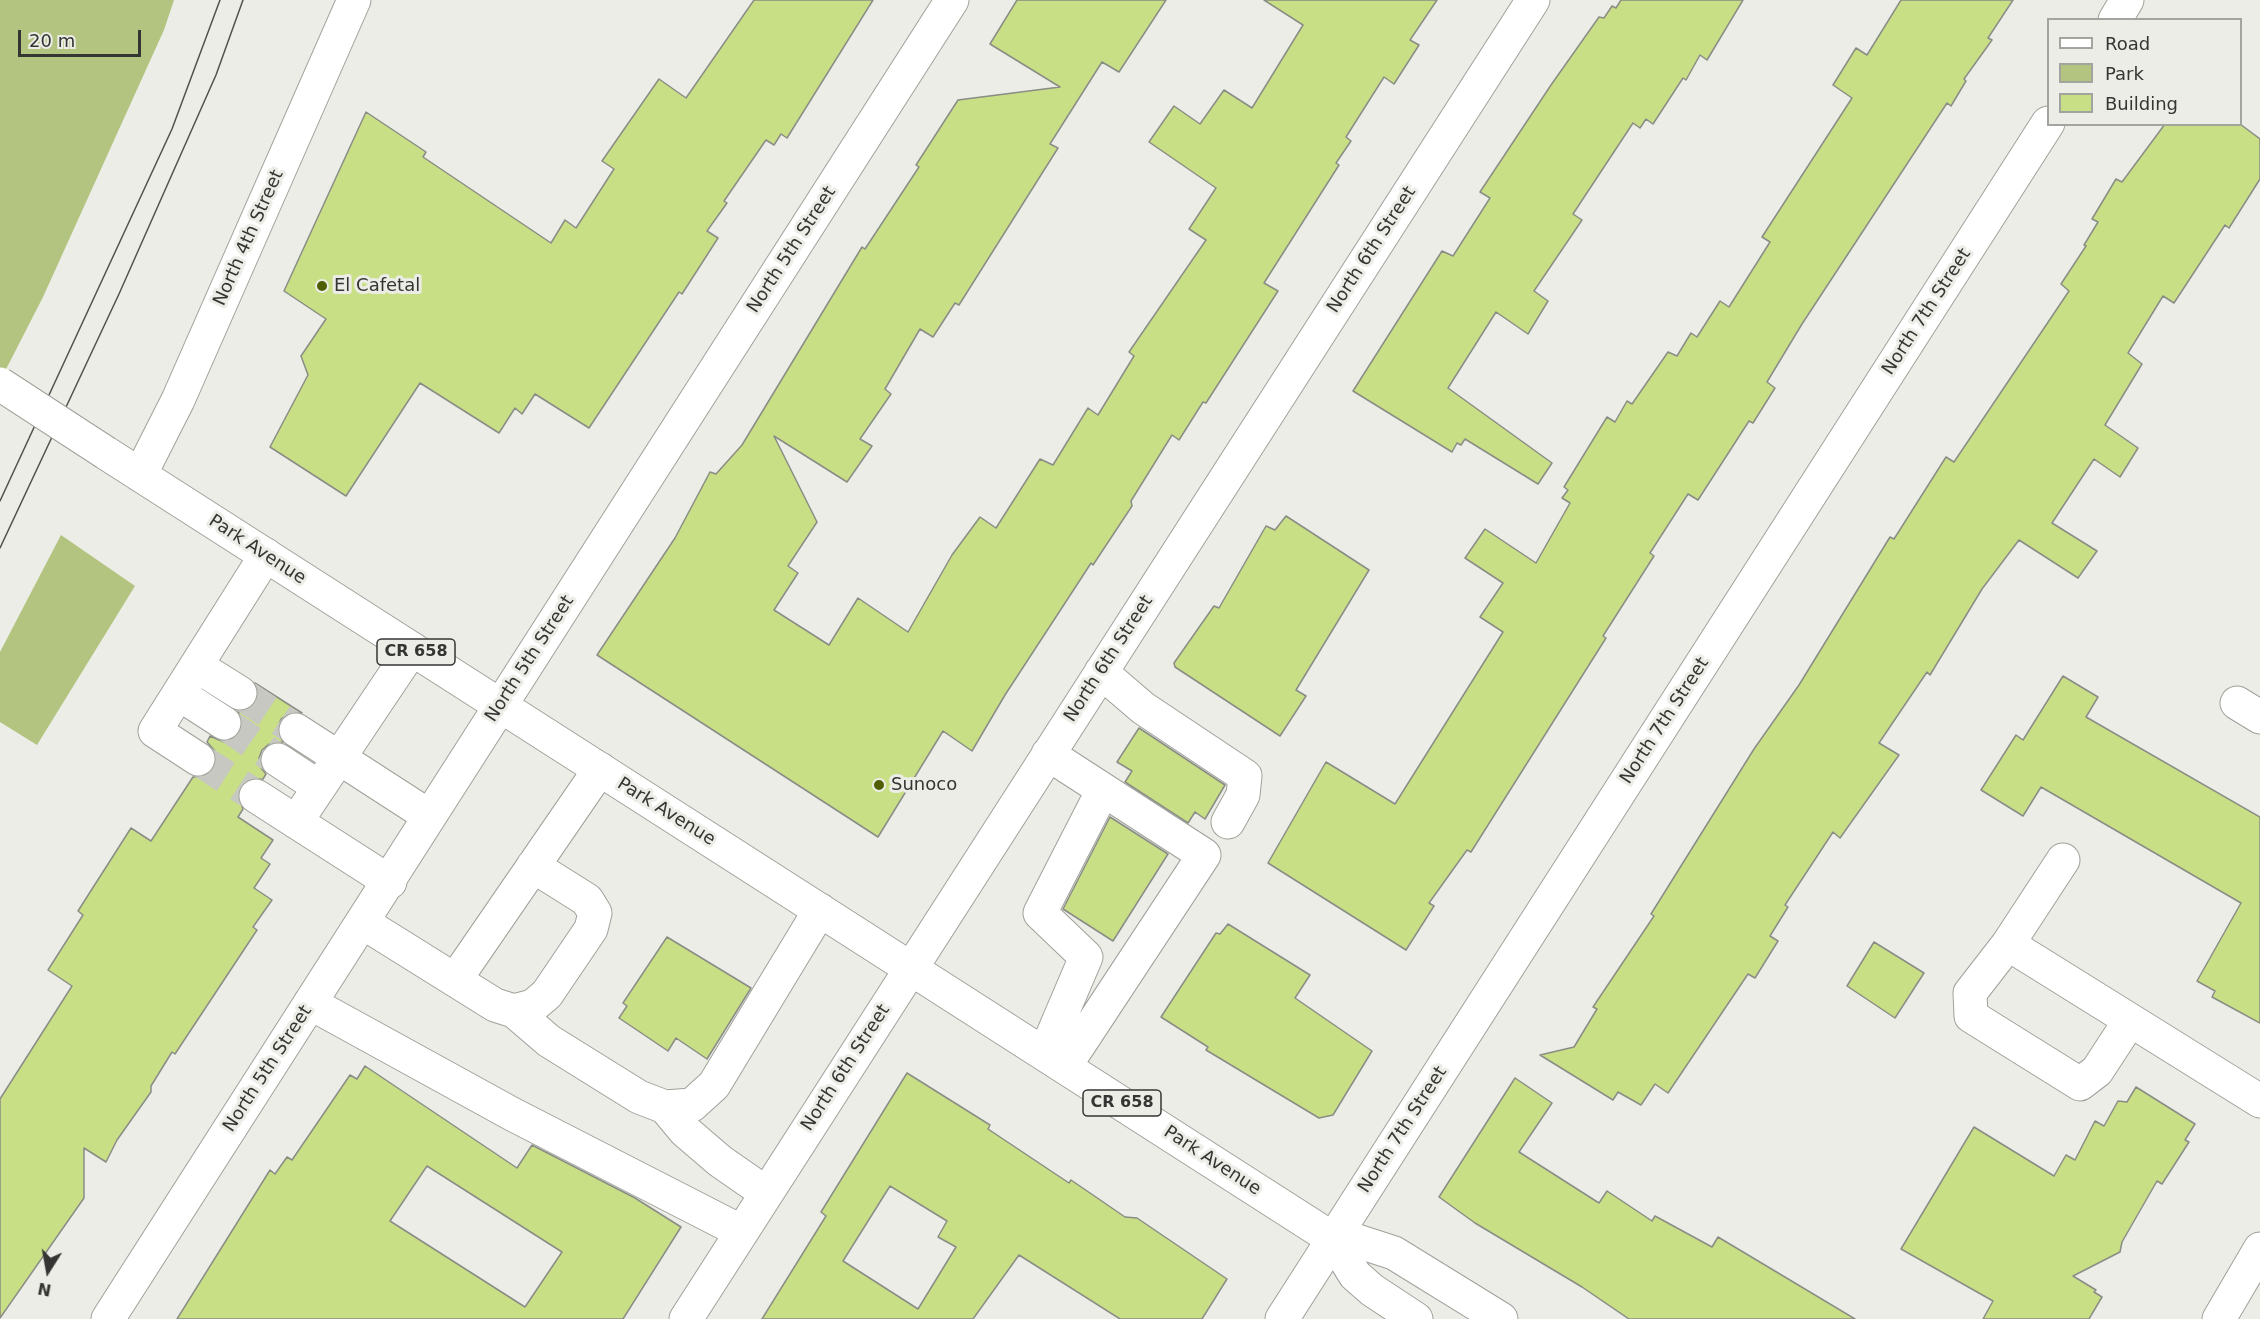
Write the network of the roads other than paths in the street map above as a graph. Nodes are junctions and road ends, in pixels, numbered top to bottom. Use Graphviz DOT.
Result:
graph roads {
  1 [pos="354,0"];
  2 [pos="952,0"];
  3 [pos="1533,0"];
  4 [pos="2127,0"];
  5 [pos="2116,18"];
  6 [pos="2047,126"];
  7 [pos="0,384"];
  8 [pos="140,475"];
  9 [pos="266,555"];
  10 [pos="412,649"];
  11 [pos="197,666"];
  12 [pos="1101,672"];
  13 [pos="240,693"];
  14 [pos="179,694"];
  15 [pos="500,705"];
  16 [pos="224,723"];
  17 [pos="296,730"];
  18 [pos="1048,754"];
  19 [pos="339,758"];
  20 [pos="198,759"];
  21 [pos="278,760"];
  22 [pos="600,769"];
  23 [pos="319,787"];
  24 [pos="1103,790"];
  25 [pos="256,796"];
  26 [pos="429,816"];
  27 [pos="296,822"];
  28 [pos="1228,822"];
  29 [pos="2063,860"];
  30 [pos="533,866"];
  31 [pos="390,882"];
  32 [pos="820,910"];
  33 [pos="362,922"];
  34 [pos="2008,944"];
  35 [pos="911,968"];
  36 [pos="455,980"];
  37 [pos="310,1003"];
  38 [pos="514,1011"];
  39 [pos="2129,1022"];
  40 [pos="1055,1060"];
  41 [pos="2260,1101"];
  42 [pos="665,1107"];
  43 [pos="766,1193"];
  44 [pos="742,1232"];
  45 [pos="1333,1239"];
  46 [pos="2260,1249"];
  47 [pos="108,1319"];
  48 [pos="686,1319"];
  49 [pos="1282,1319"];
  50 [pos="1416,1319"];
  51 [pos="1502,1319"];
  52 [pos="2219,1319"];
  1 -- 8 [label="street, North 4th Street"];
  2 -- 15 [label="street, North 5th Street"];
  3 -- 12 [label="street, North 6th Street"];
  4 -- 5 [label="street"];
  6 -- 45 [label="street, North 7th Street"];
  7 -- 8 [label="street, Park Avenue / CR 658, bridge"];
  8 -- 9 [label="street, Park Avenue / CR 658"];
  9 -- 10 [label="street, Park Avenue / CR 658"];
  9 -- 11 [label="street"];
  10 -- 15 [label="street, Park Avenue / CR 658"];
  10 -- 19 [label="street"];
  11 -- 13 [label="street"];
  11 -- 14 [label="street"];
  12 -- 18 [label="street, North 6th Street"];
  12 -- 28 [label="street"];
  14 -- 16 [label="street"];
  14 -- 20 [label="street"];
  15 -- 22 [label="street, Park Avenue / CR 658"];
  15 -- 26 [label="street, North 5th Street"];
  17 -- 19 [label="street"];
  18 -- 24 [label="street"];
  18 -- 35 [label="street, North 6th Street"];
  19 -- 23 [label="street"];
  19 -- 26 [label="street"];
  21 -- 23 [label="street"];
  22 -- 30 [label="street"];
  22 -- 32 [label="street, Park Avenue / CR 658"];
  23 -- 27 [label="street"];
  24 -- 40 [label="street"];
  24 -- 40 [label="street"];
  25 -- 27 [label="street"];
  26 -- 31 [label="street, North 5th Street"];
  27 -- 31 [label="street"];
  29 -- 34 [label="street"];
  30 -- 36 [label="street"];
  30 -- 38 [label="street"];
  31 -- 33 [label="street, North 5th Street"];
  32 -- 35 [label="street, Park Avenue / CR 658"];
  32 -- 42 [label="street"];
  33 -- 36 [label="street"];
  33 -- 37 [label="street, North 5th Street"];
  34 -- 39 [label="street"];
  34 -- 39 [label="street"];
  35 -- 40 [label="street, Park Avenue / CR 658"];
  35 -- 43 [label="street, North 6th Street"];
  36 -- 38 [label="street"];
  37 -- 44 [label="street"];
  37 -- 47 [label="street, North 5th Street"];
  38 -- 42 [label="street"];
  39 -- 41 [label="street"];
  40 -- 45 [label="street, Park Avenue / CR 658"];
  42 -- 43 [label="street"];
  43 -- 44 [label="street, North 6th Street"];
  44 -- 48 [label="street, North 6th Street"];
  45 -- 49 [label="street, North 7th Street"];
  45 -- 50 [label="street, Park Avenue / CR 658"];
  45 -- 51 [label="street, Park Avenue / CR 658"];
  46 -- 52 [label="street"];
}
